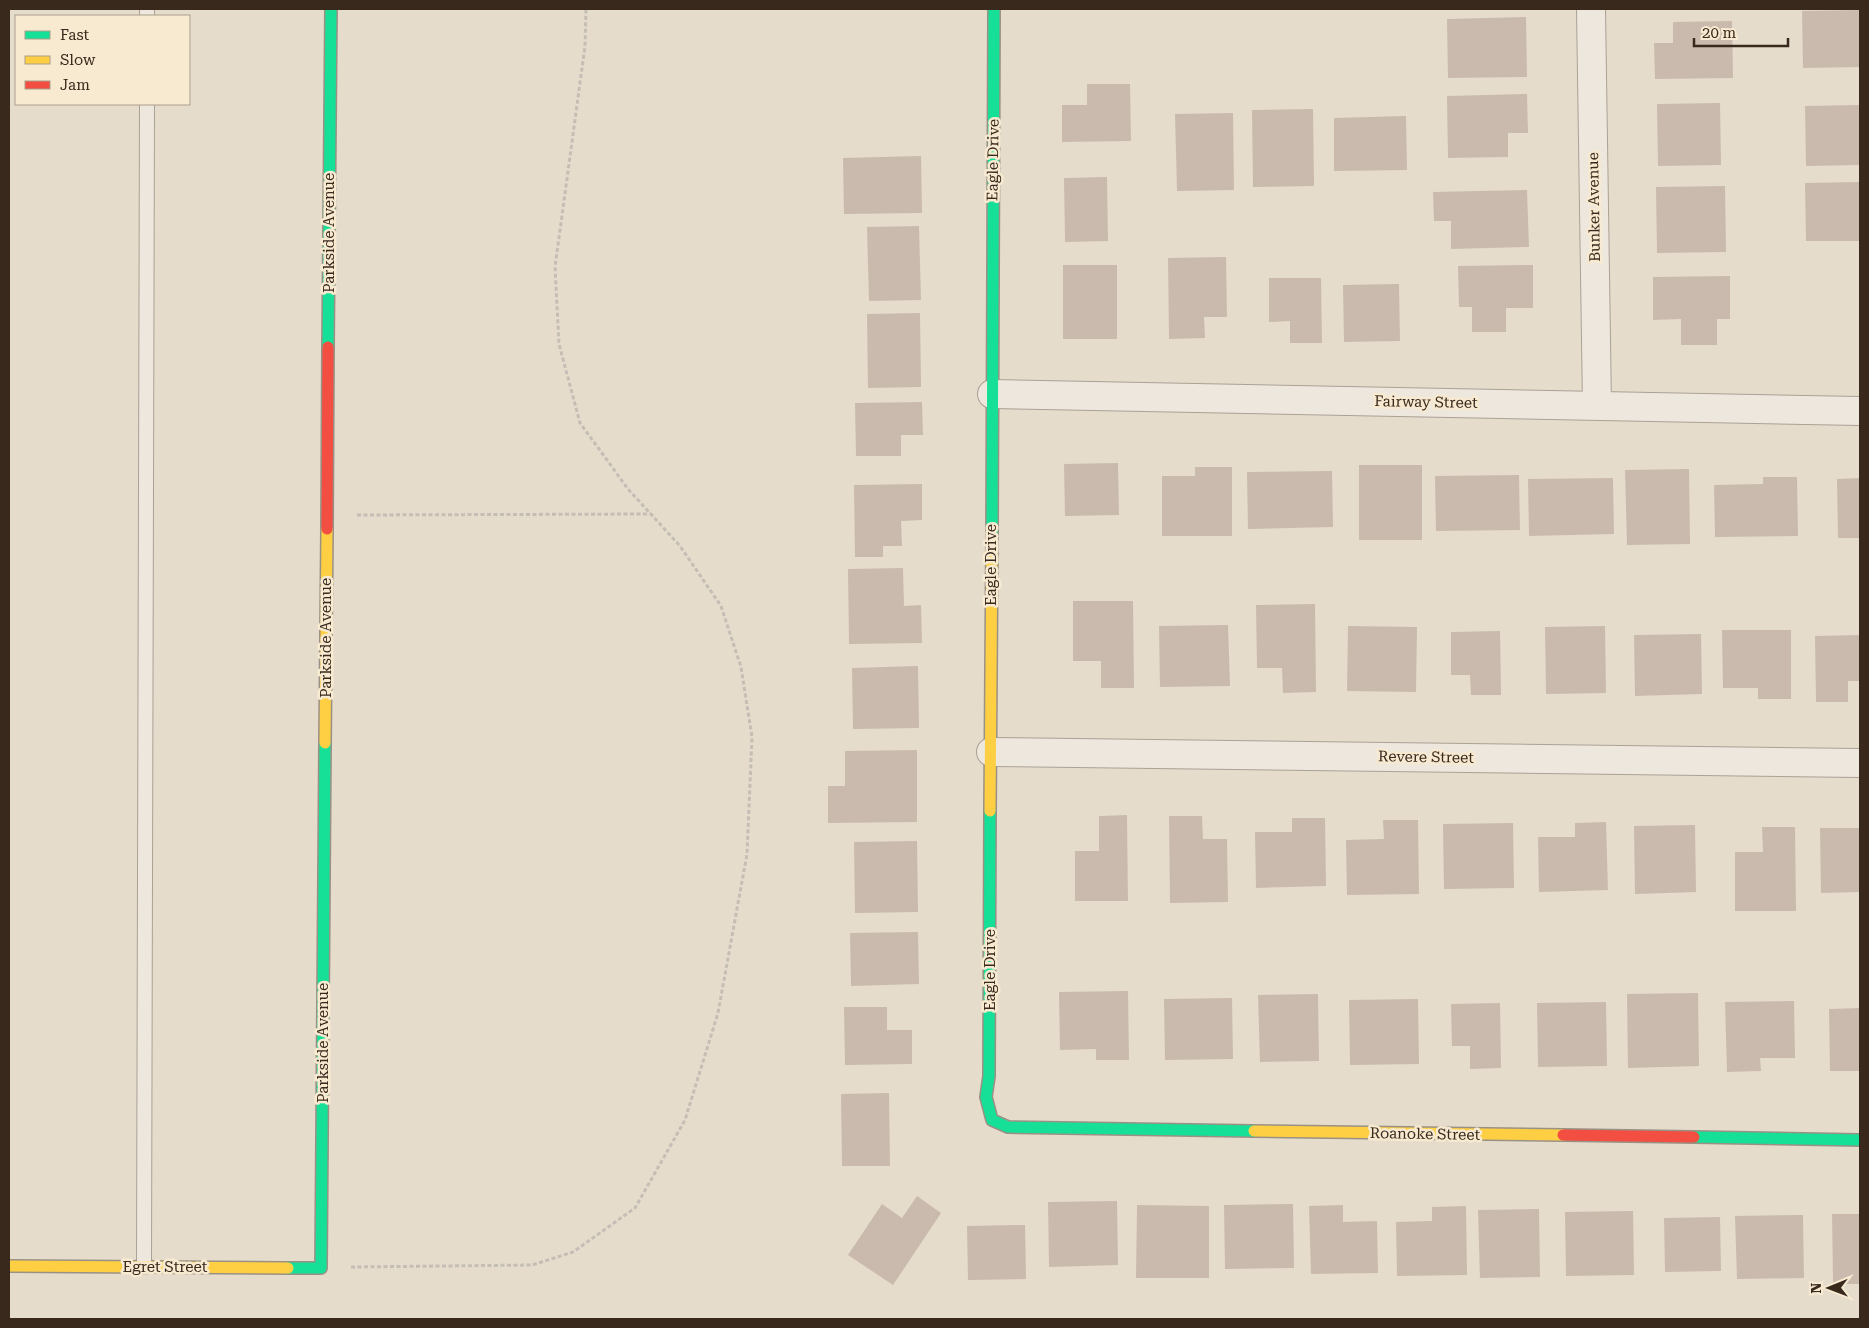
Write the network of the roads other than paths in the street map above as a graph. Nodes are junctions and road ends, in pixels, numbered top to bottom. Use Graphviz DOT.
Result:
graph roads {
  1 [pos="331,9"];
  2 [pos="994,9"];
  3 [pos="1591,9"];
  4 [pos="147,105"];
  5 [pos="992,394"];
  6 [pos="1596,406"];
  7 [pos="1860,411"];
  8 [pos="991,752"];
  9 [pos="1860,763"];
  10 [pos="992,1120"];
  11 [pos="1860,1140"];
  12 [pos="9,1266"];
  13 [pos="144,1266"];
  14 [pos="321,1268"];
  1 -- 14 [label="street, Parkside Avenue"];
  2 -- 5 [label="street, Eagle Drive"];
  3 -- 6 [label="street, Bunker Avenue"];
  4 -- 13 [label="lane"];
  5 -- 6 [label="street, Fairway Street"];
  5 -- 8 [label="street, Eagle Drive"];
  6 -- 7 [label="street, Fairway Street"];
  8 -- 9 [label="street, Revere Street"];
  8 -- 10 [label="street, Eagle Drive"];
  10 -- 11 [label="street, Roanoke Street"];
  12 -- 13 [label="street, Egret Street"];
  13 -- 14 [label="street, Egret Street"];
}
